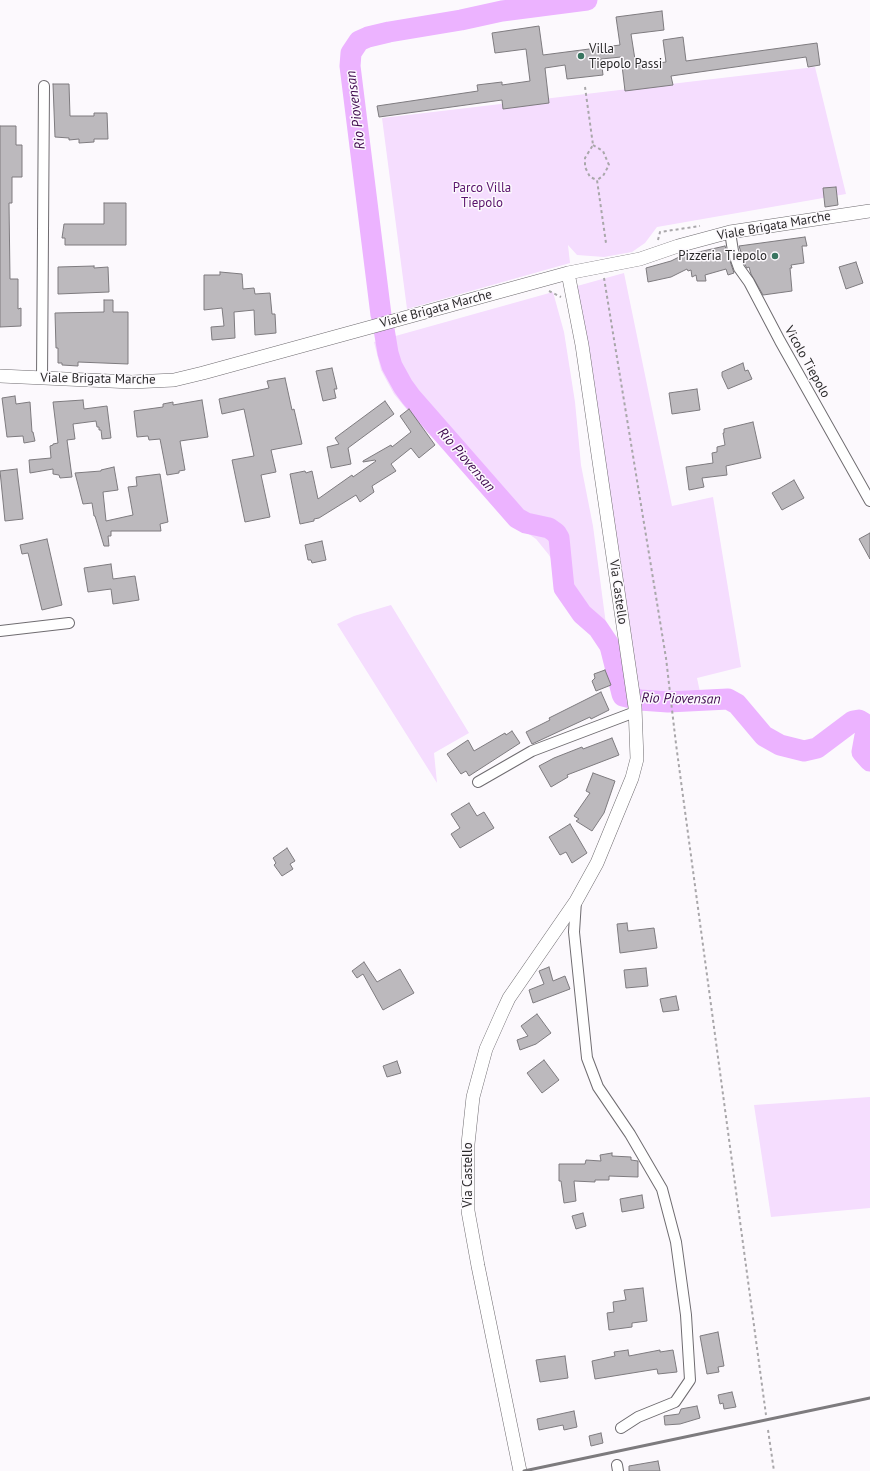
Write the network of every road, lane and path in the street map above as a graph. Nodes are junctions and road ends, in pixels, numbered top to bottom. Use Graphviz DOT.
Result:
graph roads {
  1 [pos="44,86"];
  2 [pos="585,86"];
  3 [pos="593,145"];
  4 [pos="597,180"];
  5 [pos="870,211"];
  6 [pos="730,232"];
  7 [pos="606,243"];
  8 [pos="568,273"];
  9 [pos="604,278"];
  10 [pos="0,376"];
  11 [pos="42,378"];
  12 [pos="870,501"];
  13 [pos="68,623"];
  14 [pos="0,631"];
  15 [pos="635,709"];
  16 [pos="478,782"];
  17 [pos="576,901"];
  18 [pos="766,1415"];
  19 [pos="621,1428"];
  20 [pos="768,1430"];
  21 [pos="520,1471"];
  22 [pos="774,1471"];
  1 -- 11 [label="street"];
  2 -- 3 [label="path"];
  3 -- 4 [label="path"];
  3 -- 4 [label="path"];
  4 -- 7 [label="path"];
  5 -- 6 [label="street, Viale Brigata Marche"];
  6 -- 8 [label="street, Viale Brigata Marche"];
  6 -- 12 [label="street, Vicolo Tiepolo"];
  8 -- 11 [label="street, Viale Brigata Marche"];
  8 -- 15 [label="street, Via Castello"];
  9 -- 18 [label="path"];
  10 -- 11 [label="street, Viale Brigata Marche"];
  13 -- 14 [label="street"];
  15 -- 16 [label="street"];
  15 -- 17 [label="street, Via Castello"];
  17 -- 19 [label="street, Via Castello"];
  17 -- 21 [label="street, Via Castello"];
  20 -- 22 [label="path"];
}
